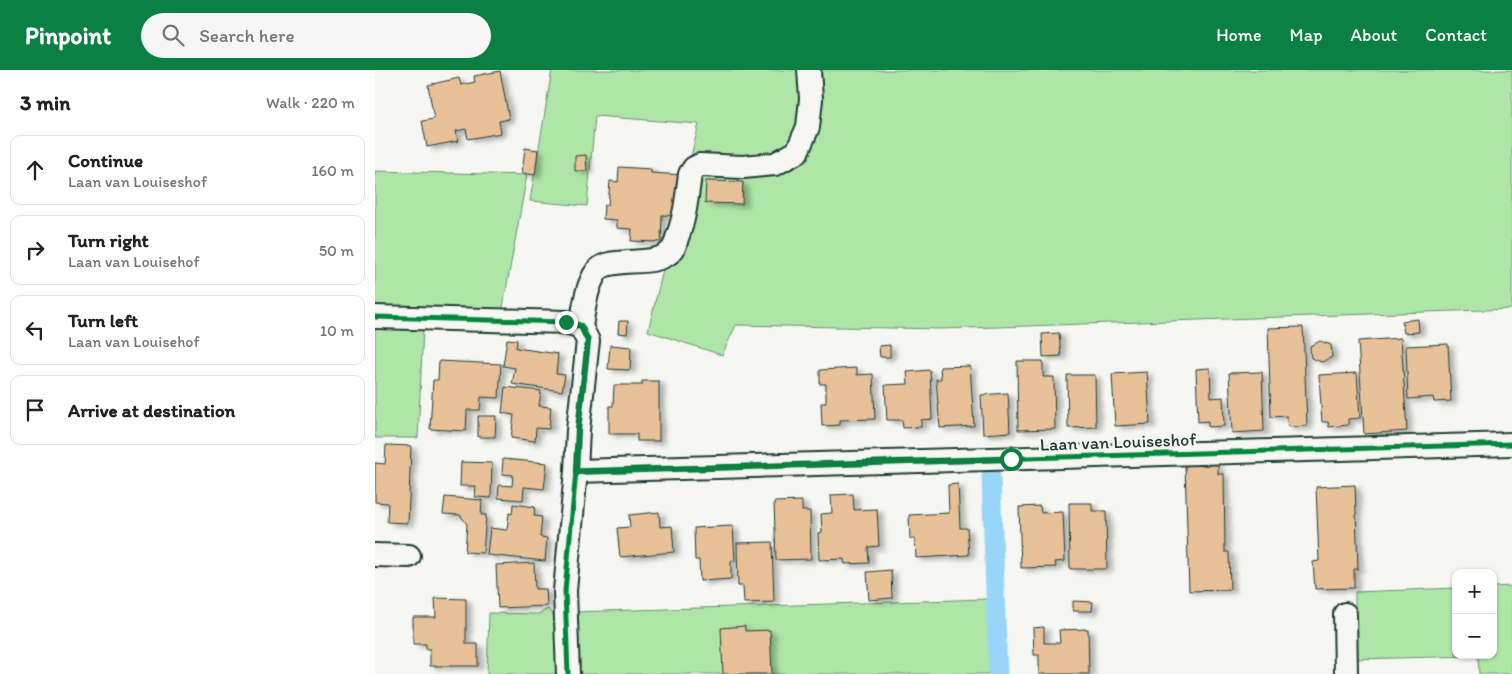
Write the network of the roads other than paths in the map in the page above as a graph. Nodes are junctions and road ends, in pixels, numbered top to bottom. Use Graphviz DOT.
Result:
graph roads {
  1 [pos="809,70"];
  2 [pos="375,317"];
  3 [pos="581,326"];
  4 [pos="1512,444"];
  5 [pos="576,472"];
  6 [pos="375,556"];
  7 [pos="409,556"];
  8 [pos="1345,614"];
  9 [pos="568,674"];
  10 [pos="1346,674"];
  1 -- 3 [label="street"];
  2 -- 3 [label="street"];
  3 -- 5 [label="street"];
  4 -- 5 [label="street, Laan van Louiseshof"];
  5 -- 9 [label="street"];
  6 -- 7 [label="street"];
  8 -- 10 [label="street"];
}
